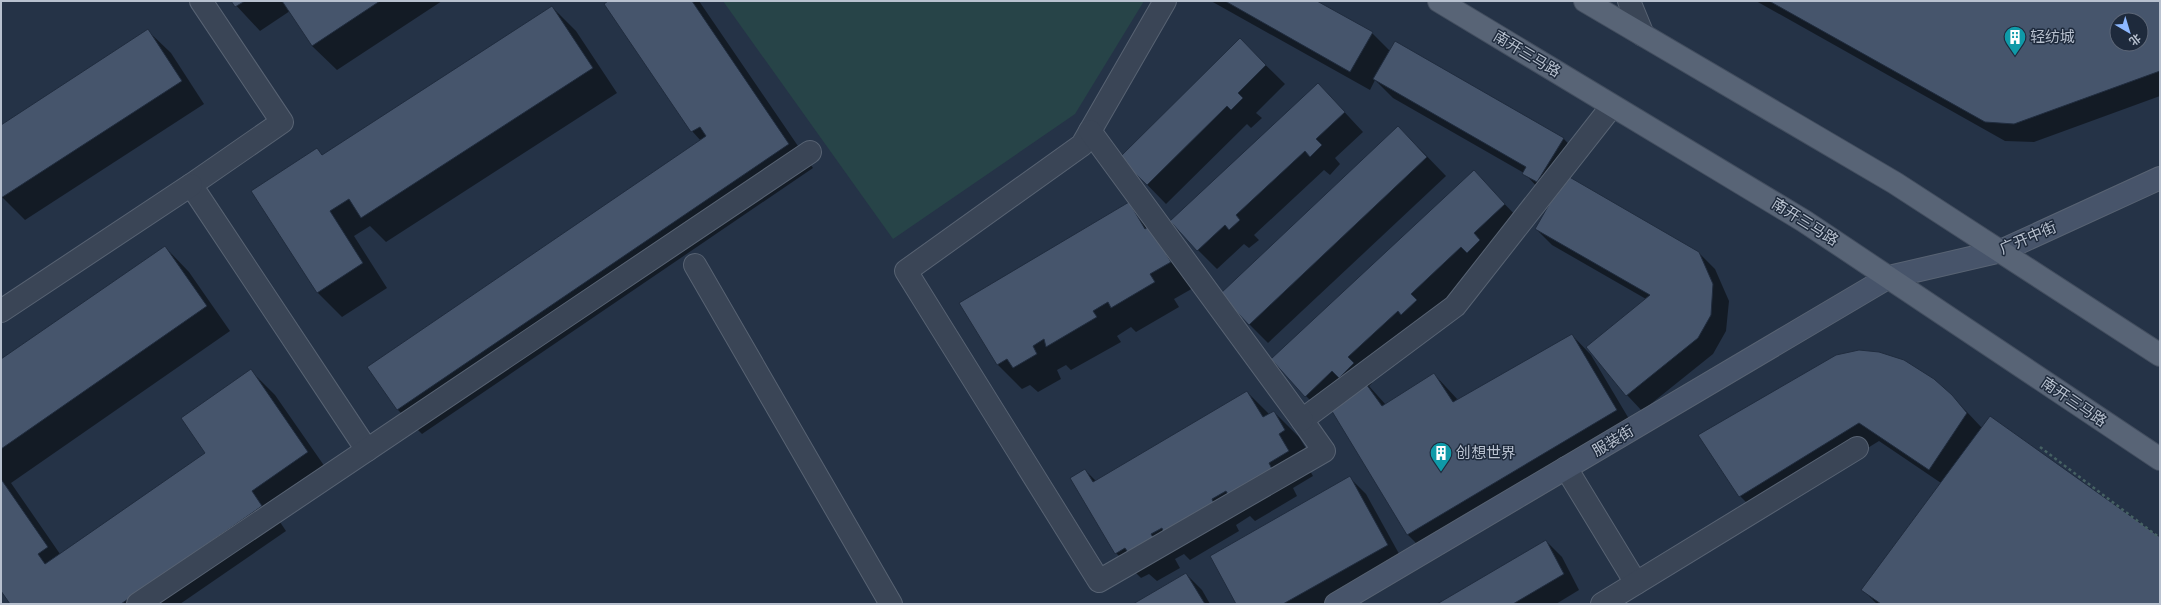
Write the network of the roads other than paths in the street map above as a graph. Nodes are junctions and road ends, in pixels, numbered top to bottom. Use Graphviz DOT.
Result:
graph roads {
  1 [pos="201,1"];
  2 [pos="1165,1"];
  3 [pos="1439,1"];
  4 [pos="1586,1"];
  5 [pos="1629,1"];
  6 [pos="1643,35"];
  7 [pos="1612,106"];
  8 [pos="1090,131"];
  9 [pos="810,152"];
  10 [pos="2160,178"];
  11 [pos="191,185"];
  12 [pos="2001,251"];
  13 [pos="695,265"];
  14 [pos="1889,278"];
  15 [pos="1,311"];
  16 [pos="2160,356"];
  17 [pos="1302,420"];
  18 [pos="1857,448"];
  19 [pos="367,450"];
  20 [pos="2160,459"];
  21 [pos="1566,468"];
  22 [pos="1636,583"];
  23 [pos="138,604"];
  24 [pos="891,604"];
  25 [pos="1336,604"];
  26 [pos="1602,604"];
  1 -- 11 [label="street"];
  2 -- 8 [label="street"];
  3 -- 7 [label="main road, 南开三马路"];
  4 -- 6 [label="main road"];
  5 -- 6 [label="street"];
  6 -- 12 [label="main road"];
  7 -- 14 [label="main road, 南开三马路"];
  7 -- 17 [label="street"];
  8 -- 17 [label="street"];
  8 -- 17 [label="street"];
  9 -- 19 [label="street"];
  10 -- 12 [label="street, 广开中街"];
  11 -- 15 [label="street"];
  11 -- 19 [label="street"];
  12 -- 14 [label="street, 广开中街"];
  12 -- 16 [label="main road"];
  13 -- 24 [label="street"];
  14 -- 20 [label="main road, 南开三马路"];
  14 -- 21 [label="street, 服装街"];
  18 -- 22 [label="street"];
  19 -- 23 [label="street"];
  21 -- 22 [label="street"];
  21 -- 25 [label="street, 服装街"];
  22 -- 26 [label="street"];
}
